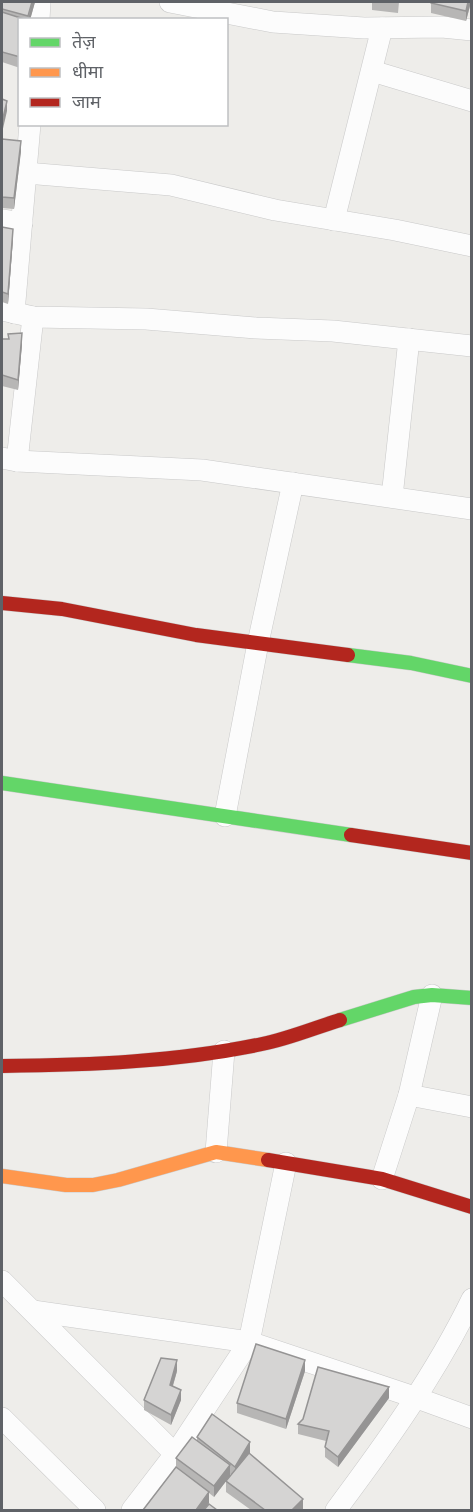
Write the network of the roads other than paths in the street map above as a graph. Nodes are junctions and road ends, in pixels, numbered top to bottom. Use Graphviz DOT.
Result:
graph roads {
  1 [pos="40,2"];
  2 [pos="170,2"];
  3 [pos="39,18"];
  4 [pos="382,28"];
  5 [pos="471,30"];
  6 [pos="372,70"];
  7 [pos="471,101"];
  8 [pos="30,126"];
  9 [pos="26,173"];
  10 [pos="334,219"];
  11 [pos="12,222"];
  12 [pos="471,246"];
  13 [pos="16,313"];
  14 [pos="409,339"];
  15 [pos="471,346"];
  16 [pos="9,459"];
  17 [pos="292,483"];
  18 [pos="392,497"];
  19 [pos="471,509"];
  20 [pos="2,603"];
  21 [pos="258,643"];
  22 [pos="471,676"];
  23 [pos="2,783"];
  24 [pos="225,816"];
  25 [pos="471,853"];
  26 [pos="432,995"];
  27 [pos="471,998"];
  28 [pos="224,1051"];
  29 [pos="2,1066"];
  30 [pos="409,1095"];
  31 [pos="471,1107"];
  32 [pos="216,1152"];
  33 [pos="286,1163"];
  34 [pos="2,1176"];
  35 [pos="382,1179"];
  36 [pos="471,1207"];
  37 [pos="2,1281"];
  38 [pos="471,1300"];
  39 [pos="33,1311"];
  40 [pos="249,1342"];
  41 [pos="417,1398"];
  42 [pos="2,1418"];
  43 [pos="471,1418"];
  44 [pos="175,1455"];
  45 [pos="95,1510"];
  46 [pos="132,1510"];
  47 [pos="336,1510"];
  1 -- 3 [label="street"];
  2 -- 4 [label="street"];
  4 -- 5 [label="street"];
  4 -- 6 [label="street"];
  6 -- 7 [label="street"];
  6 -- 10 [label="street"];
  8 -- 9 [label="street"];
  9 -- 10 [label="street"];
  9 -- 11 [label="street"];
  10 -- 12 [label="street"];
  11 -- 13 [label="street"];
  13 -- 14 [label="street"];
  13 -- 16 [label="street"];
  14 -- 15 [label="street"];
  14 -- 18 [label="street"];
  16 -- 17 [label="street"];
  17 -- 18 [label="street"];
  17 -- 21 [label="street"];
  18 -- 19 [label="street"];
  20 -- 21 [label="street"];
  21 -- 22 [label="street"];
  21 -- 24 [label="street"];
  23 -- 24 [label="street"];
  24 -- 25 [label="street"];
  26 -- 27 [label="street"];
  26 -- 28 [label="street"];
  26 -- 30 [label="street"];
  28 -- 29 [label="street"];
  28 -- 32 [label="street"];
  30 -- 31 [label="street"];
  30 -- 35 [label="street"];
  32 -- 33 [label="street"];
  32 -- 34 [label="street"];
  33 -- 35 [label="street"];
  33 -- 40 [label="street"];
  35 -- 36 [label="street"];
  37 -- 39 [label="street"];
  38 -- 41 [label="street"];
  39 -- 40 [label="street"];
  39 -- 44 [label="street"];
  40 -- 41 [label="street"];
  40 -- 44 [label="street"];
  41 -- 43 [label="street"];
  41 -- 47 [label="street"];
  42 -- 45 [label="street"];
  44 -- 46 [label="street"];
}
